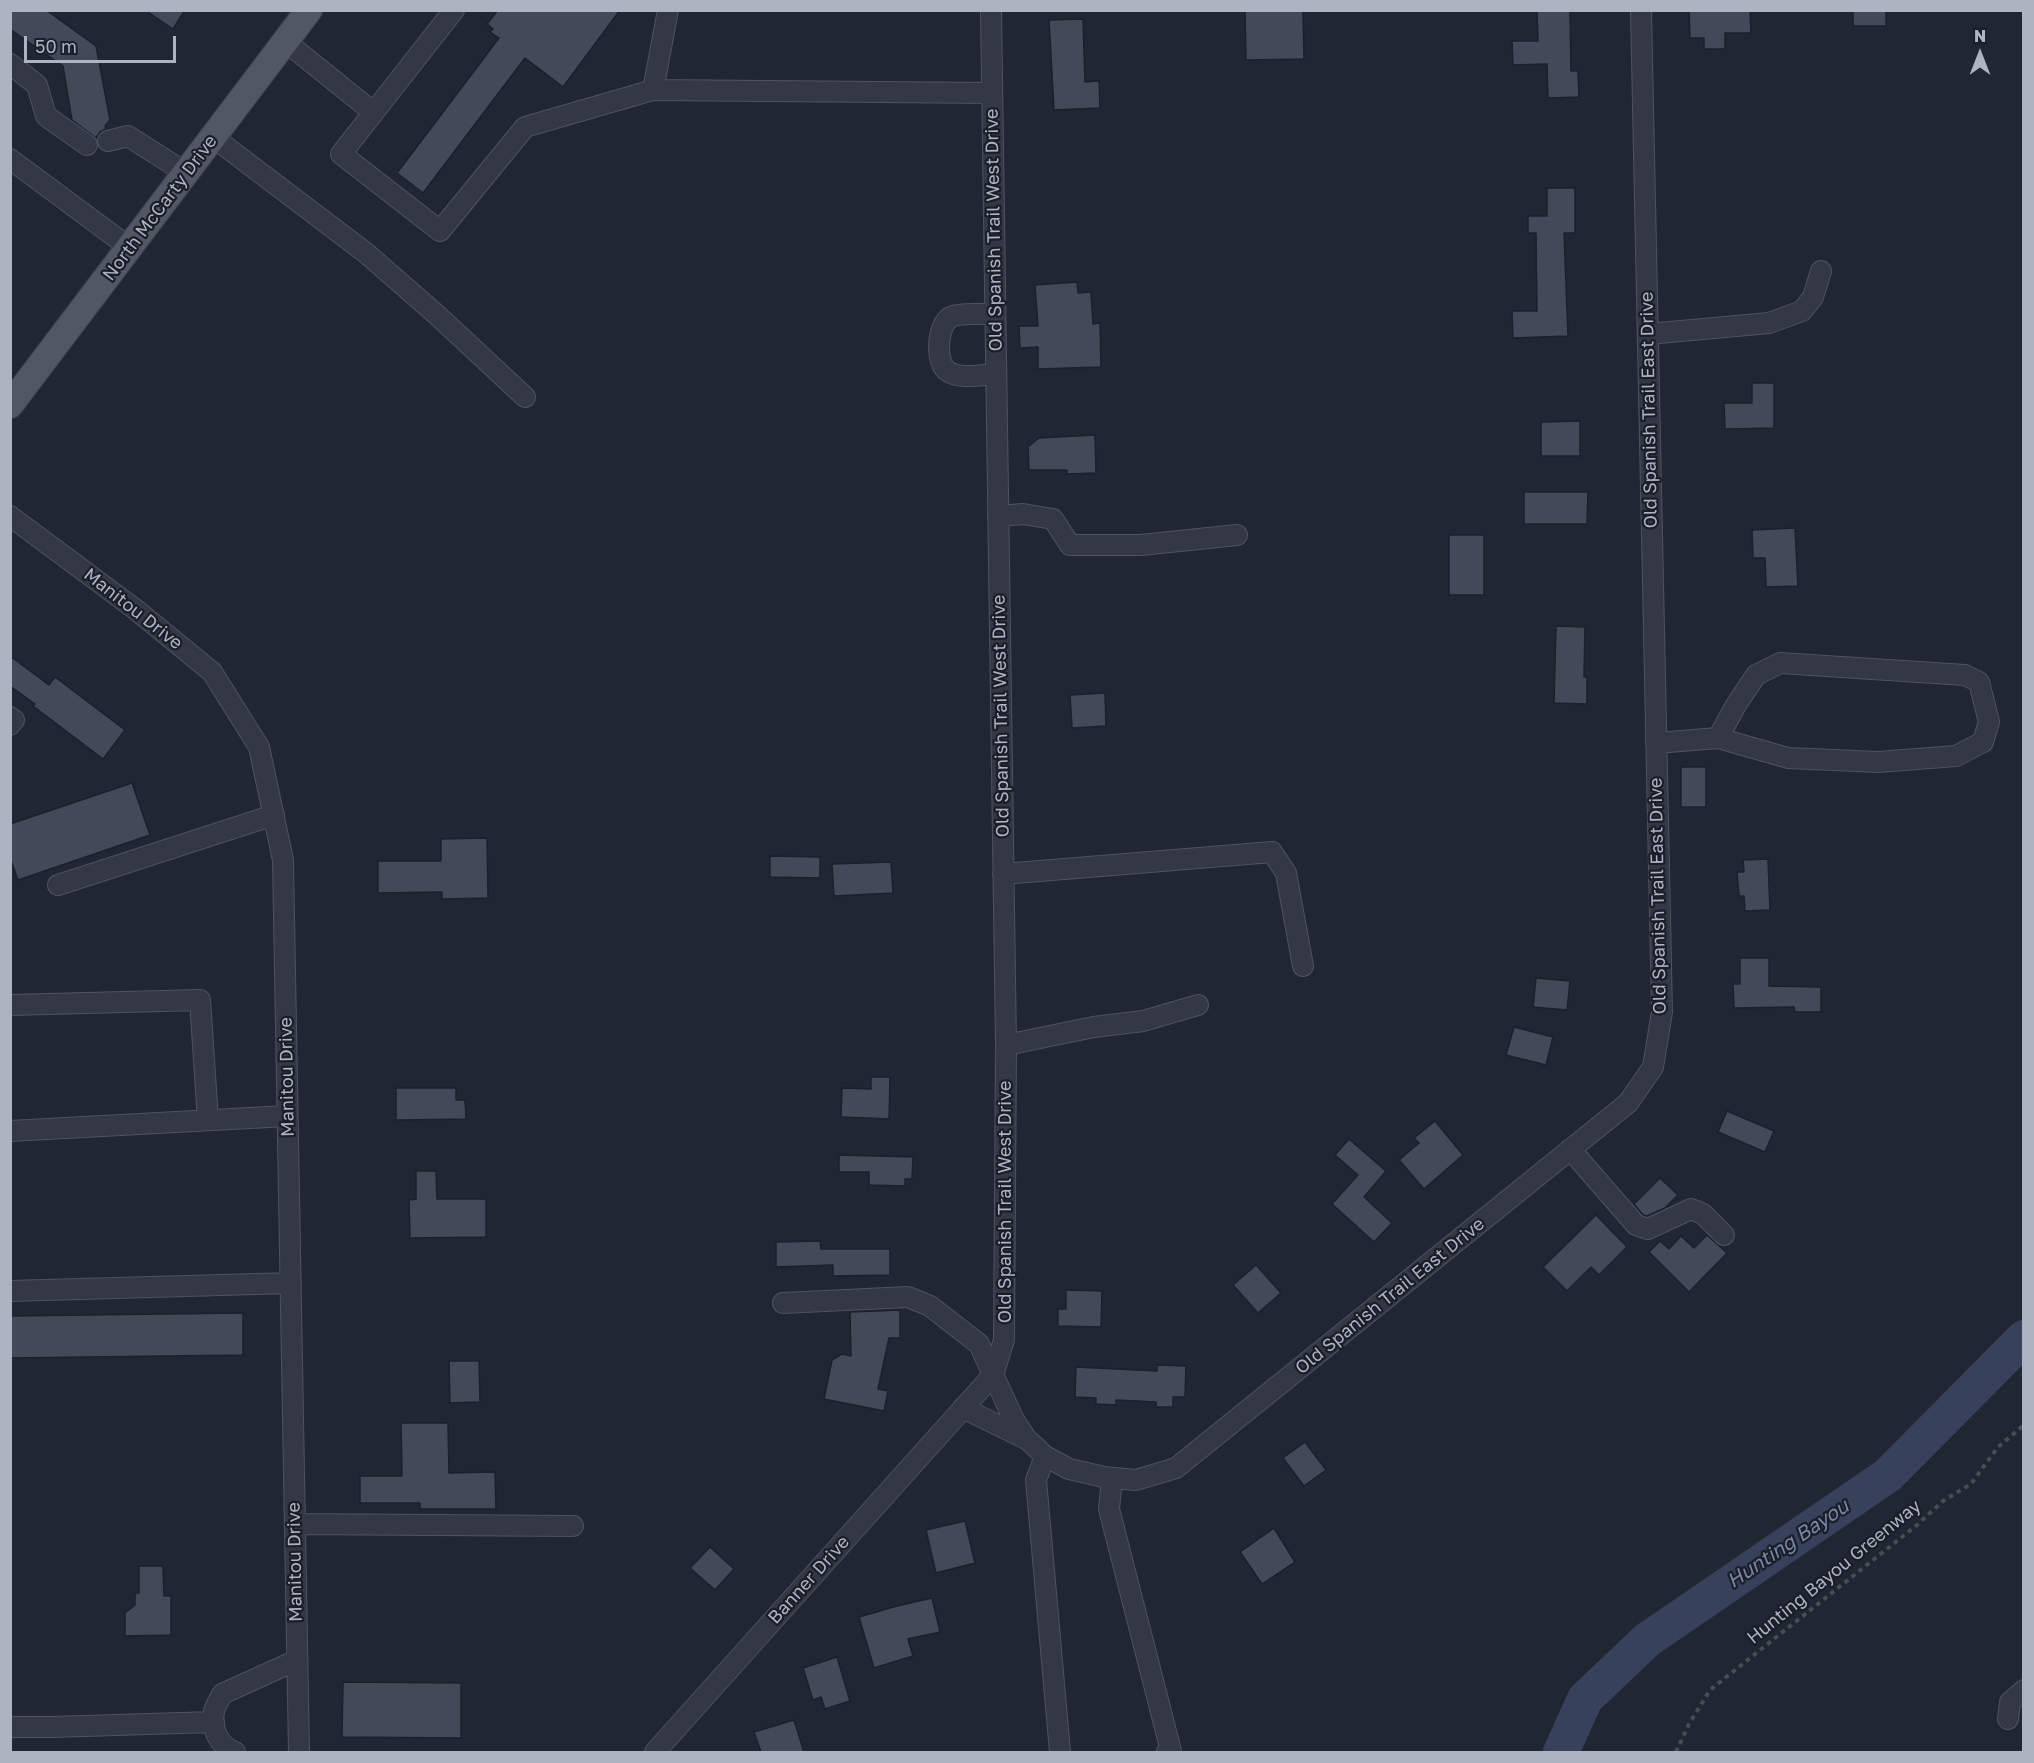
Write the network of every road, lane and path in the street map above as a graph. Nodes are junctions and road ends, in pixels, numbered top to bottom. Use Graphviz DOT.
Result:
graph roads {
  1 [pos="309,10"];
  2 [pos="454,10"];
  3 [pos="668,10"];
  4 [pos="991,10"];
  5 [pos="1641,10"];
  6 [pos="286,42"];
  7 [pos="10,64"];
  8 [pos="653,90"];
  9 [pos="992,93"];
  10 [pos="373,112"];
  11 [pos="213,137"];
  12 [pos="108,141"];
  13 [pos="87,144"];
  14 [pos="10,159"];
  15 [pos="186,173"];
  16 [pos="130,248"];
  17 [pos="1821,271"];
  18 [pos="995,314"];
  19 [pos="1648,333"];
  20 [pos="996,374"];
  21 [pos="525,397"];
  22 [pos="10,405"];
  23 [pos="10,516"];
  24 [pos="998,516"];
  25 [pos="1237,535"];
  26 [pos="10,717"];
  27 [pos="10,725"];
  28 [pos="1718,738"];
  29 [pos="1656,743"];
  30 [pos="274,815"];
  31 [pos="1003,874"];
  32 [pos="58,885"];
  33 [pos="1303,966"];
  34 [pos="10,1005"];
  35 [pos="1198,1005"];
  36 [pos="1006,1045"];
  37 [pos="287,1116"];
  38 [pos="208,1120"];
  39 [pos="10,1131"];
  40 [pos="1570,1149"];
  41 [pos="1724,1235"];
  42 [pos="291,1283"];
  43 [pos="10,1291"];
  44 [pos="783,1303"];
  45 [pos="993,1376"];
  46 [pos="963,1408"];
  47 [pos="2024,1425"];
  48 [pos="1028,1440"];
  49 [pos="1045,1456"];
  50 [pos="1112,1478"];
  51 [pos="295,1524"];
  52 [pos="573,1526"];
  53 [pos="297,1660"];
  54 [pos="2024,1690"];
  55 [pos="2008,1719"];
  56 [pos="214,1722"];
  57 [pos="10,1727"];
  58 [pos="235,1752"];
  59 [pos="299,1752"];
  60 [pos="655,1752"];
  61 [pos="1060,1752"];
  62 [pos="1167,1752"];
  63 [pos="1676,1752"];
  1 -- 6 [label="main road, North McCarty Drive"];
  2 -- 10 [label="street"];
  3 -- 8 [label="street"];
  4 -- 9 [label="street, Old Spanish Trail West Drive"];
  5 -- 19 [label="street, Old Spanish Trail East Drive"];
  6 -- 10 [label="street"];
  6 -- 11 [label="main road, North McCarty Drive"];
  7 -- 13 [label="street"];
  8 -- 9 [label="street"];
  8 -- 10 [label="street"];
  9 -- 18 [label="street, Old Spanish Trail West Drive"];
  11 -- 15 [label="main road, North McCarty Drive"];
  11 -- 21 [label="street"];
  12 -- 15 [label="street"];
  14 -- 16 [label="street"];
  15 -- 16 [label="main road, North McCarty Drive"];
  16 -- 22 [label="main road, North McCarty Drive"];
  17 -- 19 [label="street"];
  18 -- 20 [label="street, Old Spanish Trail West Drive"];
  18 -- 20 [label="street"];
  19 -- 29 [label="street, Old Spanish Trail East Drive"];
  20 -- 24 [label="street, Old Spanish Trail West Drive"];
  23 -- 30 [label="street, Manitou Drive"];
  24 -- 25 [label="street"];
  24 -- 31 [label="street, Old Spanish Trail West Drive"];
  26 -- 27 [label="street"];
  28 -- 28 [label="street"];
  28 -- 29 [label="street"];
  29 -- 40 [label="street, Old Spanish Trail East Drive"];
  30 -- 32 [label="street"];
  30 -- 37 [label="street, Manitou Drive"];
  31 -- 33 [label="street"];
  31 -- 36 [label="street, Old Spanish Trail West Drive"];
  34 -- 38 [label="street"];
  35 -- 36 [label="street"];
  36 -- 45 [label="street, Old Spanish Trail West Drive"];
  37 -- 38 [label="street"];
  37 -- 42 [label="street, Manitou Drive"];
  38 -- 39 [label="street"];
  40 -- 41 [label="street"];
  40 -- 50 [label="street, Old Spanish Trail East Drive"];
  42 -- 43 [label="street"];
  42 -- 51 [label="street, Manitou Drive"];
  44 -- 45 [label="street"];
  45 -- 46 [label="street, Old Spanish Trail West Drive"];
  45 -- 48 [label="street"];
  46 -- 48 [label="street, Old Spanish Trail East Drive"];
  46 -- 60 [label="street, Banner Drive"];
  47 -- 63 [label="path, Hunting Bayou Greenway"];
  48 -- 49 [label="street, Old Spanish Trail East Drive"];
  49 -- 50 [label="street, Old Spanish Trail East Drive"];
  49 -- 61 [label="street"];
  50 -- 62 [label="street"];
  51 -- 52 [label="street"];
  51 -- 53 [label="street, Manitou Drive"];
  53 -- 56 [label="street"];
  53 -- 59 [label="street, Manitou Drive"];
  54 -- 55 [label="street"];
  56 -- 57 [label="street"];
  56 -- 58 [label="street"];
}
